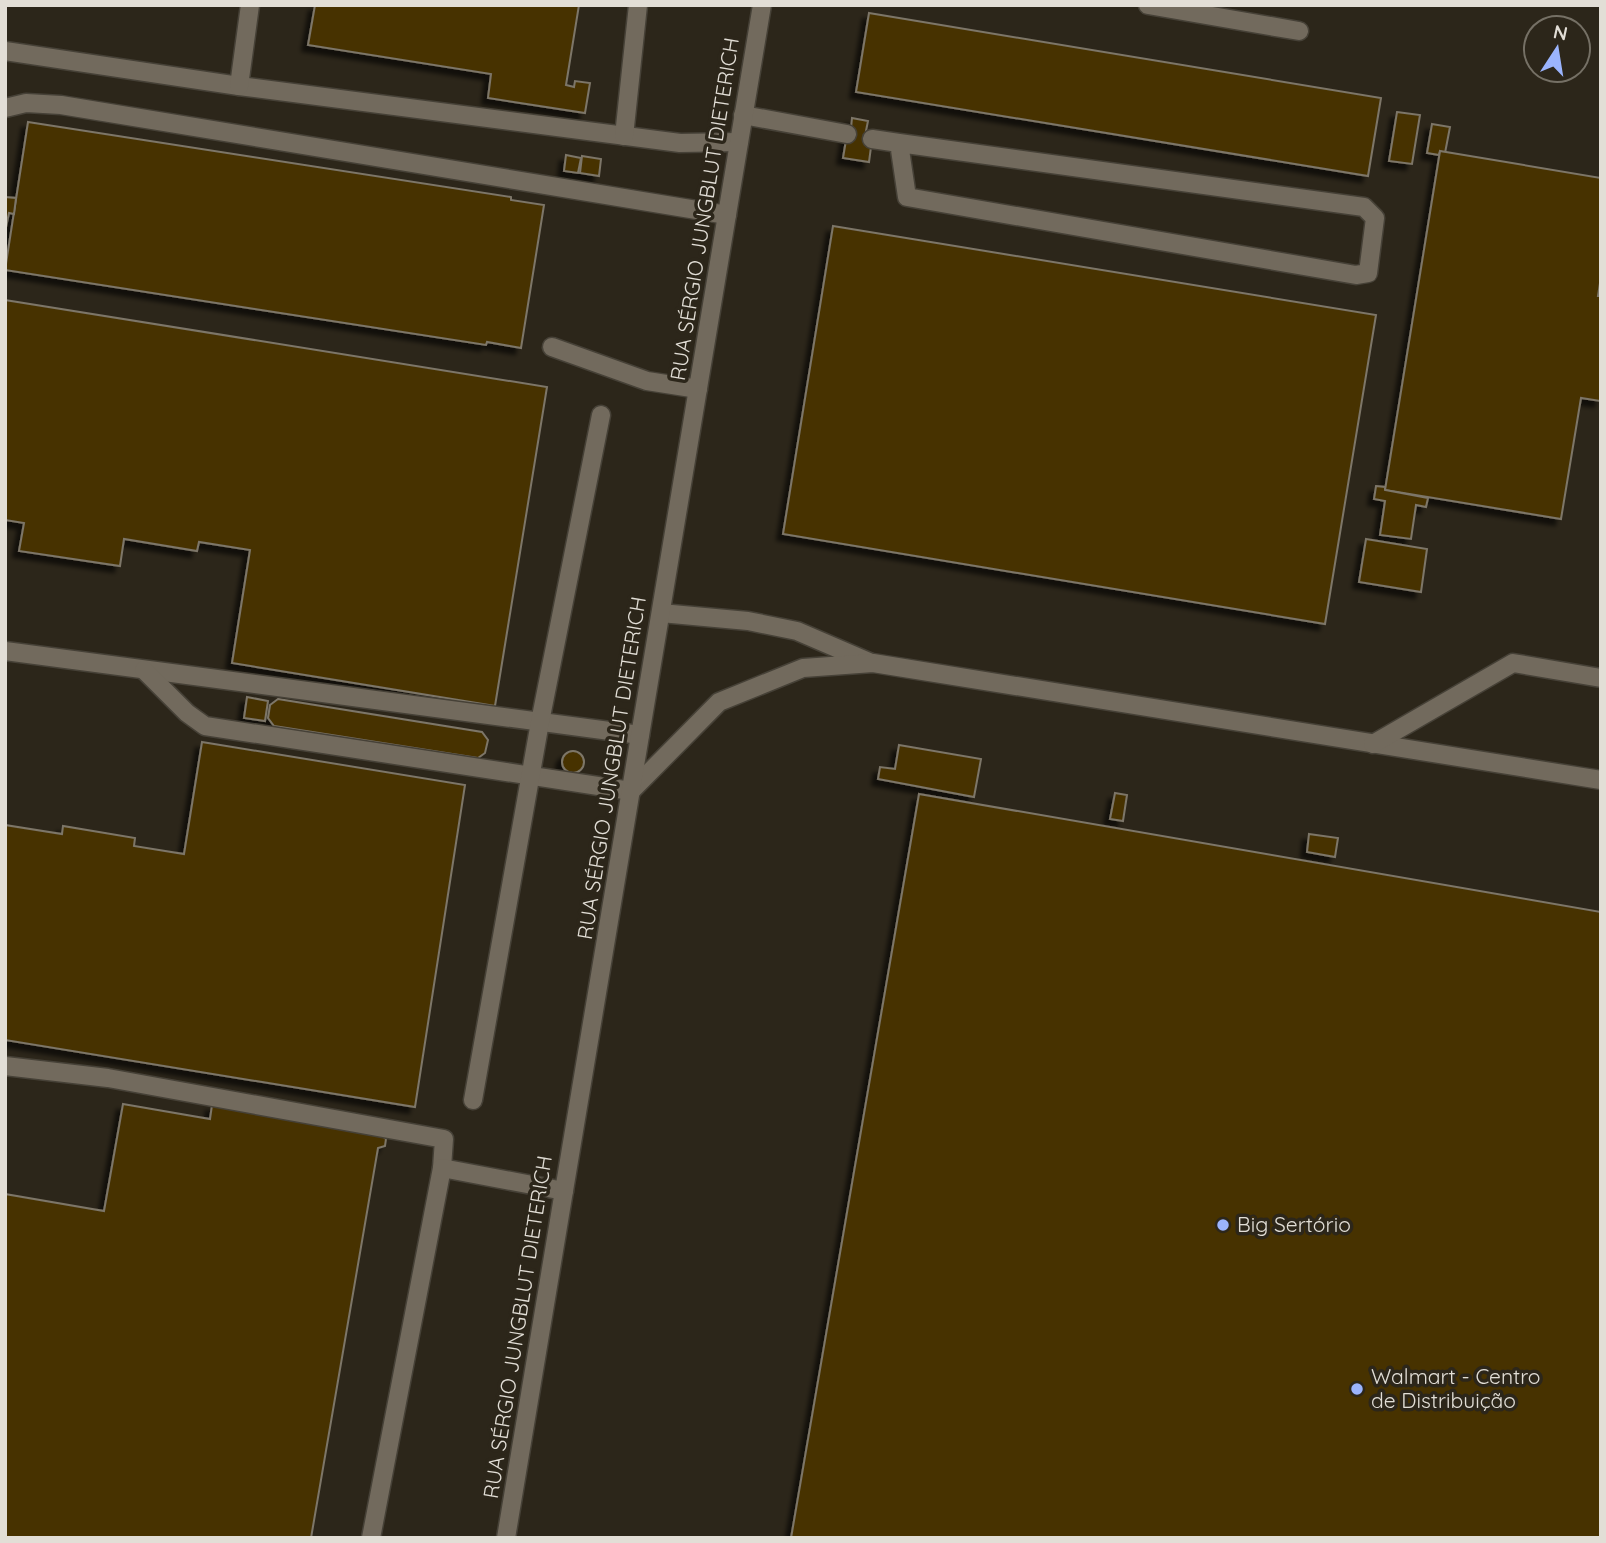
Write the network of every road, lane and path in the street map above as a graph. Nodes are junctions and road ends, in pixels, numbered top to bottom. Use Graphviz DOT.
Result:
graph roads {
  1 [pos="250,5"];
  2 [pos="638,5"];
  3 [pos="762,5"];
  4 [pos="1148,5"];
  5 [pos="1300,31"];
  6 [pos="5,51"];
  7 [pos="239,86"];
  8 [pos="5,108"];
  9 [pos="743,115"];
  10 [pos="847,134"];
  11 [pos="624,136"];
  12 [pos="872,139"];
  13 [pos="739,142"];
  14 [pos="900,143"];
  15 [pos="727,215"];
  16 [pos="552,347"];
  17 [pos="698,388"];
  18 [pos="601,415"];
  19 [pos="661,613"];
  20 [pos="5,651"];
  21 [pos="873,663"];
  22 [pos="144,670"];
  23 [pos="1601,678"];
  24 [pos="541,722"];
  25 [pos="640,735"];
  26 [pos="1373,744"];
  27 [pos="532,777"];
  28 [pos="1601,780"];
  29 [pos="631,791"];
  30 [pos="5,1066"];
  31 [pos="473,1100"];
  32 [pos="442,1168"];
  33 [pos="564,1191"];
  34 [pos="371,1538"];
  35 [pos="506,1538"];
  1 -- 7 [label="street"];
  2 -- 11 [label="street"];
  3 -- 9 [label="street, RUA SÉRGIO JUNGBLUT DIETERICH"];
  4 -- 5 [label="street"];
  6 -- 7 [label="street"];
  7 -- 11 [label="street"];
  8 -- 15 [label="street"];
  9 -- 10 [label="street"];
  9 -- 13 [label="street, RUA SÉRGIO JUNGBLUT DIETERICH"];
  11 -- 13 [label="street"];
  12 -- 14 [label="street"];
  13 -- 15 [label="street, RUA SÉRGIO JUNGBLUT DIETERICH"];
  14 -- 14 [label="street"];
  15 -- 17 [label="street, RUA SÉRGIO JUNGBLUT DIETERICH"];
  16 -- 17 [label="street"];
  17 -- 19 [label="street, RUA SÉRGIO JUNGBLUT DIETERICH"];
  18 -- 24 [label="street"];
  19 -- 21 [label="street"];
  19 -- 25 [label="street, RUA SÉRGIO JUNGBLUT DIETERICH"];
  20 -- 22 [label="street"];
  21 -- 26 [label="street"];
  21 -- 29 [label="street"];
  22 -- 24 [label="street"];
  22 -- 27 [label="street"];
  23 -- 26 [label="street"];
  24 -- 25 [label="street"];
  24 -- 27 [label="street"];
  25 -- 29 [label="street, RUA SÉRGIO JUNGBLUT DIETERICH"];
  26 -- 28 [label="street"];
  27 -- 29 [label="street"];
  27 -- 31 [label="street"];
  29 -- 33 [label="street, RUA SÉRGIO JUNGBLUT DIETERICH"];
  30 -- 32 [label="street"];
  32 -- 33 [label="street"];
  32 -- 34 [label="street"];
  33 -- 35 [label="street, RUA SÉRGIO JUNGBLUT DIETERICH"];
}
